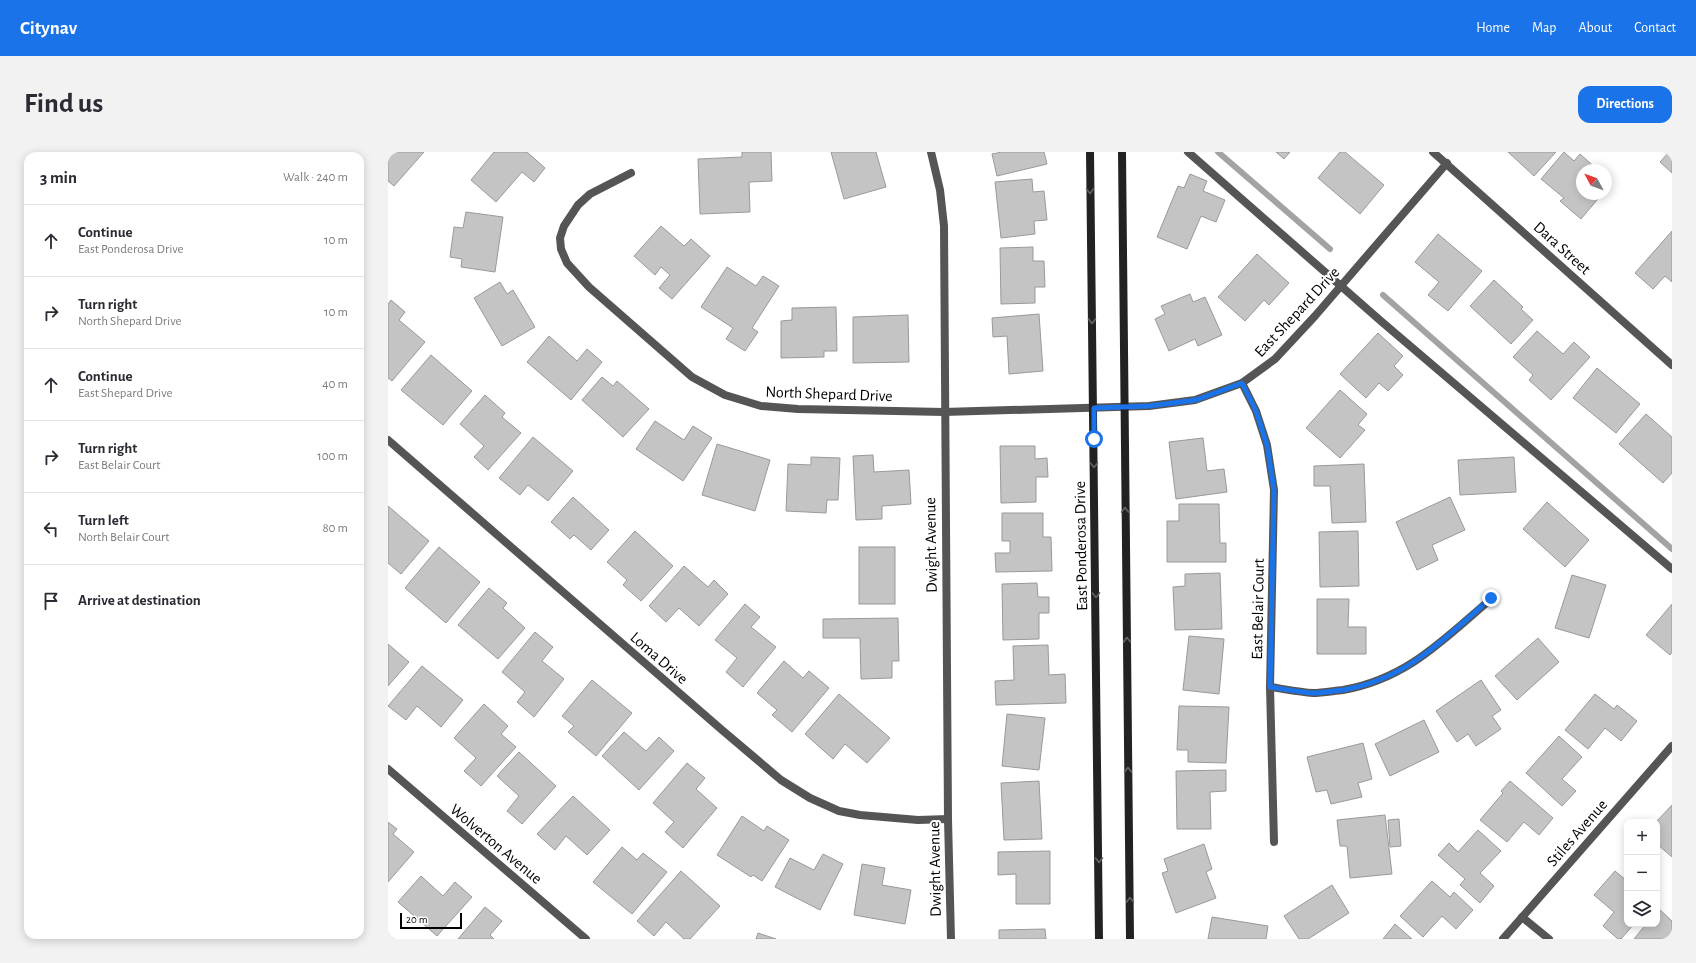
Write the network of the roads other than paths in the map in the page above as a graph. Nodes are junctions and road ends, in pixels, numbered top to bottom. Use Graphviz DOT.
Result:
graph roads {
  1 [pos="931,152"];
  2 [pos="1090,152"];
  3 [pos="1122,152"];
  4 [pos="1188,152"];
  5 [pos="1433,152"];
  6 [pos="1447,163"];
  7 [pos="632,173"];
  8 [pos="1341,286"];
  9 [pos="1672,365"];
  10 [pos="1242,383"];
  11 [pos="1124,407"];
  12 [pos="1094,408"];
  13 [pos="944,412"];
  14 [pos="388,440"];
  15 [pos="1672,569"];
  16 [pos="1491,598"];
  17 [pos="1270,687"];
  18 [pos="1672,746"];
  19 [pos="388,769"];
  20 [pos="948,819"];
  21 [pos="1274,842"];
  22 [pos="1522,917"];
  23 [pos="586,939"];
  24 [pos="951,939"];
  25 [pos="1099,939"];
  26 [pos="1130,939"];
  27 [pos="1503,939"];
  28 [pos="1548,939"];
  1 -- 13 [label="street, Dwight Avenue"];
  2 -- 12 [label="main road, East Ponderosa Drive, one-way"];
  3 -- 11 [label="main road"];
  4 -- 8 [label="street"];
  5 -- 6 [label="street, Dara Street"];
  6 -- 8 [label="street, East Shepard Drive"];
  6 -- 9 [label="street, Dara Street"];
  7 -- 13 [label="street, North Shepard Drive"];
  8 -- 10 [label="street, East Shepard Drive"];
  8 -- 15 [label="street"];
  10 -- 11 [label="street, East Shepard Drive"];
  10 -- 17 [label="street, East Belair Court"];
  11 -- 12 [label="street, North Shepard Drive"];
  26 -- 11 [label="main road, one-way"];
  12 -- 13 [label="street, North Shepard Drive"];
  12 -- 25 [label="main road, East Ponderosa Drive, one-way"];
  13 -- 20 [label="street, Dwight Avenue"];
  14 -- 20 [label="street, Loma Drive"];
  16 -- 17 [label="street"];
  17 -- 21 [label="street, East Belair Court"];
  18 -- 22 [label="street, Stiles Avenue"];
  19 -- 23 [label="street, Wolverton Avenue"];
  20 -- 24 [label="street, Dwight Avenue"];
  22 -- 27 [label="street, Stiles Avenue"];
  22 -- 28 [label="street"];
}
